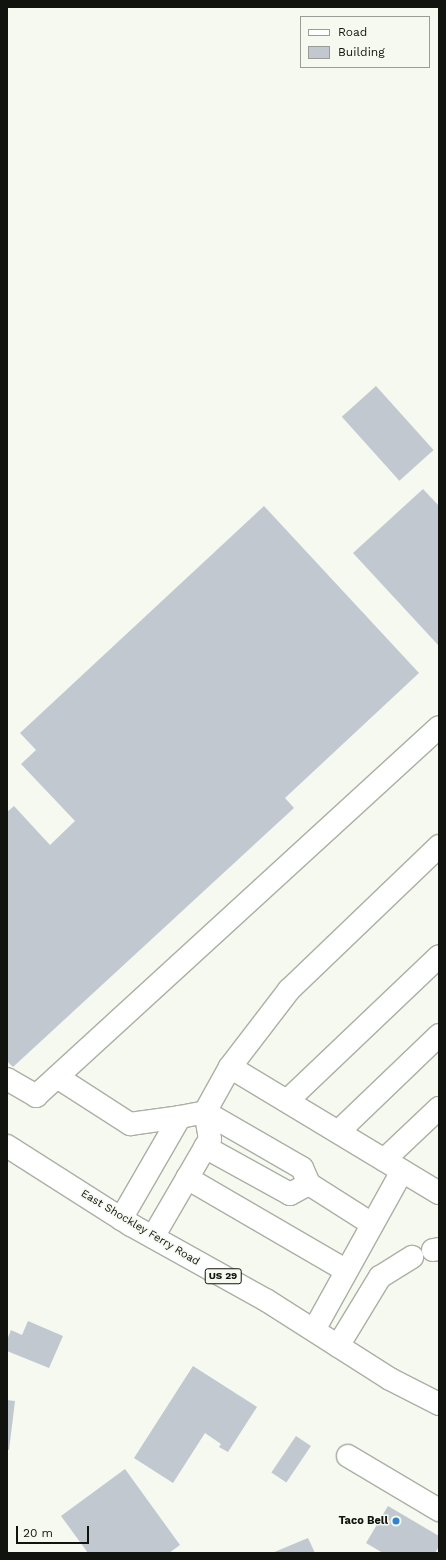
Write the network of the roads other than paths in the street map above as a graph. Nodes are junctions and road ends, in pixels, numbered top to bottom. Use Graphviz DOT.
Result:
graph roads {
  1 [pos="436,735"];
  2 [pos="439,846"];
  3 [pos="439,956"];
  4 [pos="439,1035"];
  5 [pos="230,1067"];
  6 [pos="57,1077"];
  7 [pos="7,1079"];
  8 [pos="287,1101"];
  9 [pos="439,1108"];
  10 [pos="205,1112"];
  11 [pos="180,1117"];
  12 [pos="338,1132"];
  13 [pos="7,1146"];
  14 [pos="205,1147"];
  15 [pos="384,1160"];
  16 [pos="402,1171"];
  17 [pos="187,1178"];
  18 [pos="309,1184"];
  19 [pos="438,1192"];
  20 [pos="121,1219"];
  21 [pos="372,1224"];
  22 [pos="153,1237"];
  23 [pos="412,1257"];
  24 [pos="345,1270"];
  25 [pos="314,1330"];
  26 [pos="338,1346"];
  27 [pos="439,1404"];
  28 [pos="348,1456"];
  29 [pos="439,1510"];
  1 -- 6 [label="main road"];
  2 -- 5 [label="main road"];
  3 -- 8 [label="main road"];
  4 -- 12 [label="main road"];
  5 -- 8 [label="main road"];
  5 -- 10 [label="main road"];
  6 -- 7 [label="main road"];
  6 -- 11 [label="main road"];
  8 -- 12 [label="main road"];
  9 -- 15 [label="main road"];
  10 -- 11 [label="main road"];
  10 -- 14 [label="main road"];
  10 -- 18 [label="main road"];
  11 -- 20 [label="main road"];
  12 -- 15 [label="main road"];
  13 -- 20 [label="main road, East Shockley Ferry Road / US 29"];
  14 -- 17 [label="main road"];
  14 -- 18 [label="main road"];
  15 -- 16 [label="main road"];
  16 -- 19 [label="main road"];
  16 -- 21 [label="main road"];
  17 -- 22 [label="main road"];
  17 -- 24 [label="main road"];
  18 -- 21 [label="main road"];
  20 -- 22 [label="main road, East Shockley Ferry Road / US 29"];
  21 -- 24 [label="main road"];
  22 -- 25 [label="main road, East Shockley Ferry Road / US 29"];
  23 -- 26 [label="main road"];
  24 -- 25 [label="main road"];
  25 -- 26 [label="main road, East Shockley Ferry Road / US 29"];
  26 -- 27 [label="main road, East Shockley Ferry Road / US 29"];
  28 -- 29 [label="main road"];
}
